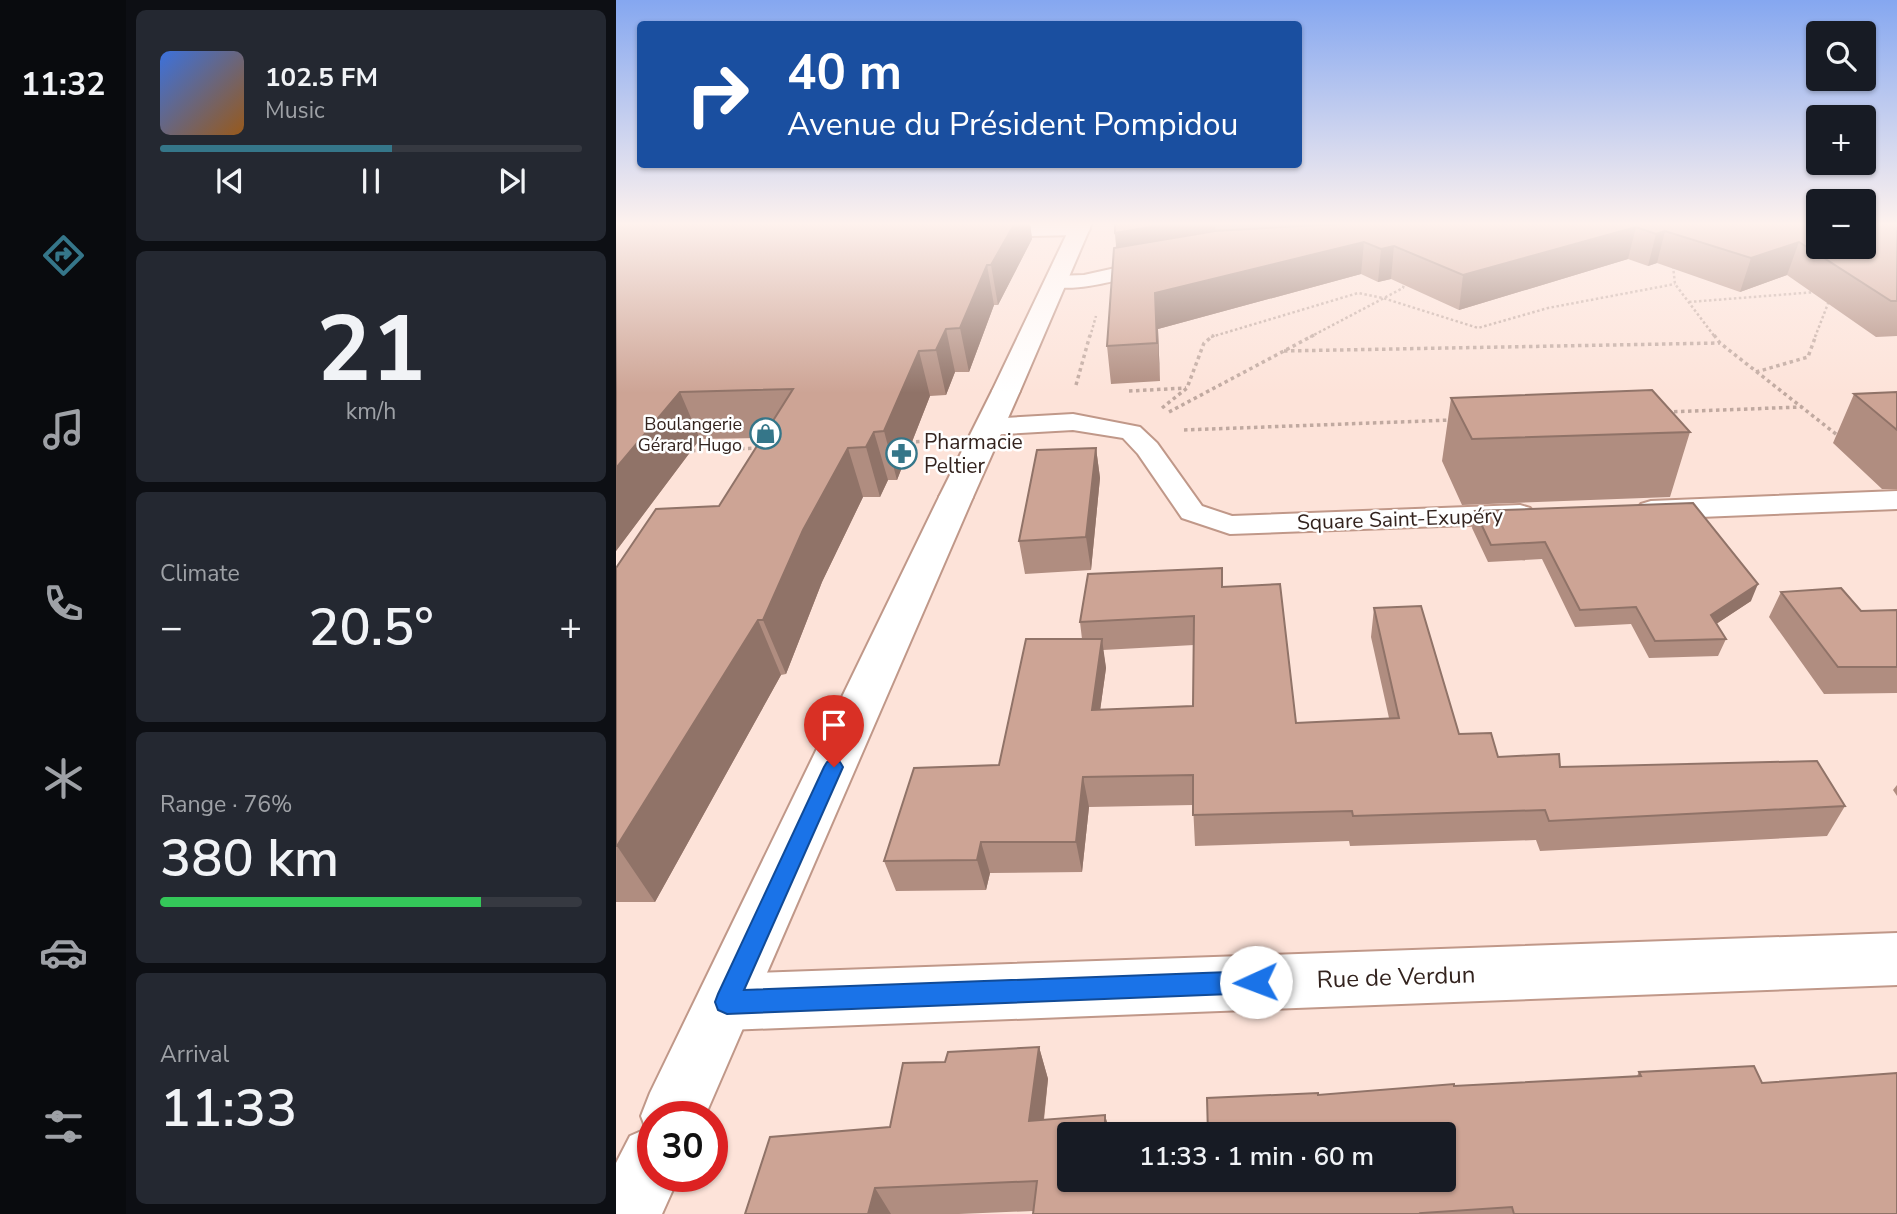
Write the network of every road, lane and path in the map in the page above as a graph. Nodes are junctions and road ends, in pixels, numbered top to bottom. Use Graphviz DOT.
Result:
graph roads {
  1 [pos="1086,280"];
  2 [pos="1405,280"];
  3 [pos="1675,280"];
  4 [pos="1056,282"];
  5 [pos="1675,284"];
  6 [pos="1383,298"];
  7 [pos="1688,302"];
  8 [pos="1097,313"];
  9 [pos="1720,343"];
  10 [pos="1284,351"];
  11 [pos="1756,372"];
  12 [pos="1802,407"];
  13 [pos="1662,412"];
  14 [pos="1452,420"];
  15 [pos="988,427"];
  16 [pos="1131,432"];
  17 [pos="1844,440"];
  18 [pos="933,441"];
  19 [pos="905,442"];
  20 [pos="768,447"];
  21 [pos="685,451"];
  22 [pos="1897,500"];
  23 [pos="1619,511"];
  24 [pos="1550,513"];
  25 [pos="1897,959"];
  26 [pos="727,1002"];
  27 [pos="680,1101"];
  28 [pos="637,1192"];
  29 [pos="627,1214"];
  1 -- 4 [label="lane"];
  2 -- 6 [label="path"];
  3 -- 5 [label="path"];
  4 -- 15 [label="street"];
  5 -- 6 [label="path"];
  5 -- 7 [label="path"];
  6 -- 10 [label="path"];
  6 -- 16 [label="path"];
  7 -- 9 [label="path"];
  7 -- 11 [label="path"];
  8 -- 16 [label="path"];
  9 -- 10 [label="path"];
  9 -- 11 [label="path"];
  10 -- 16 [label="path"];
  11 -- 12 [label="path"];
  12 -- 13 [label="path"];
  12 -- 17 [label="path"];
  14 -- 16 [label="path"];
  15 -- 16 [label="lane"];
  15 -- 26 [label="street"];
  16 -- 24 [label="lane, Square Saint-Exupéry"];
  18 -- 19 [label="path"];
  20 -- 21 [label="path"];
  22 -- 23 [label="lane"];
  25 -- 26 [label="street, Rue de Verdun"];
  26 -- 27 [label="street"];
  28 -- 29 [label="street"];
}
